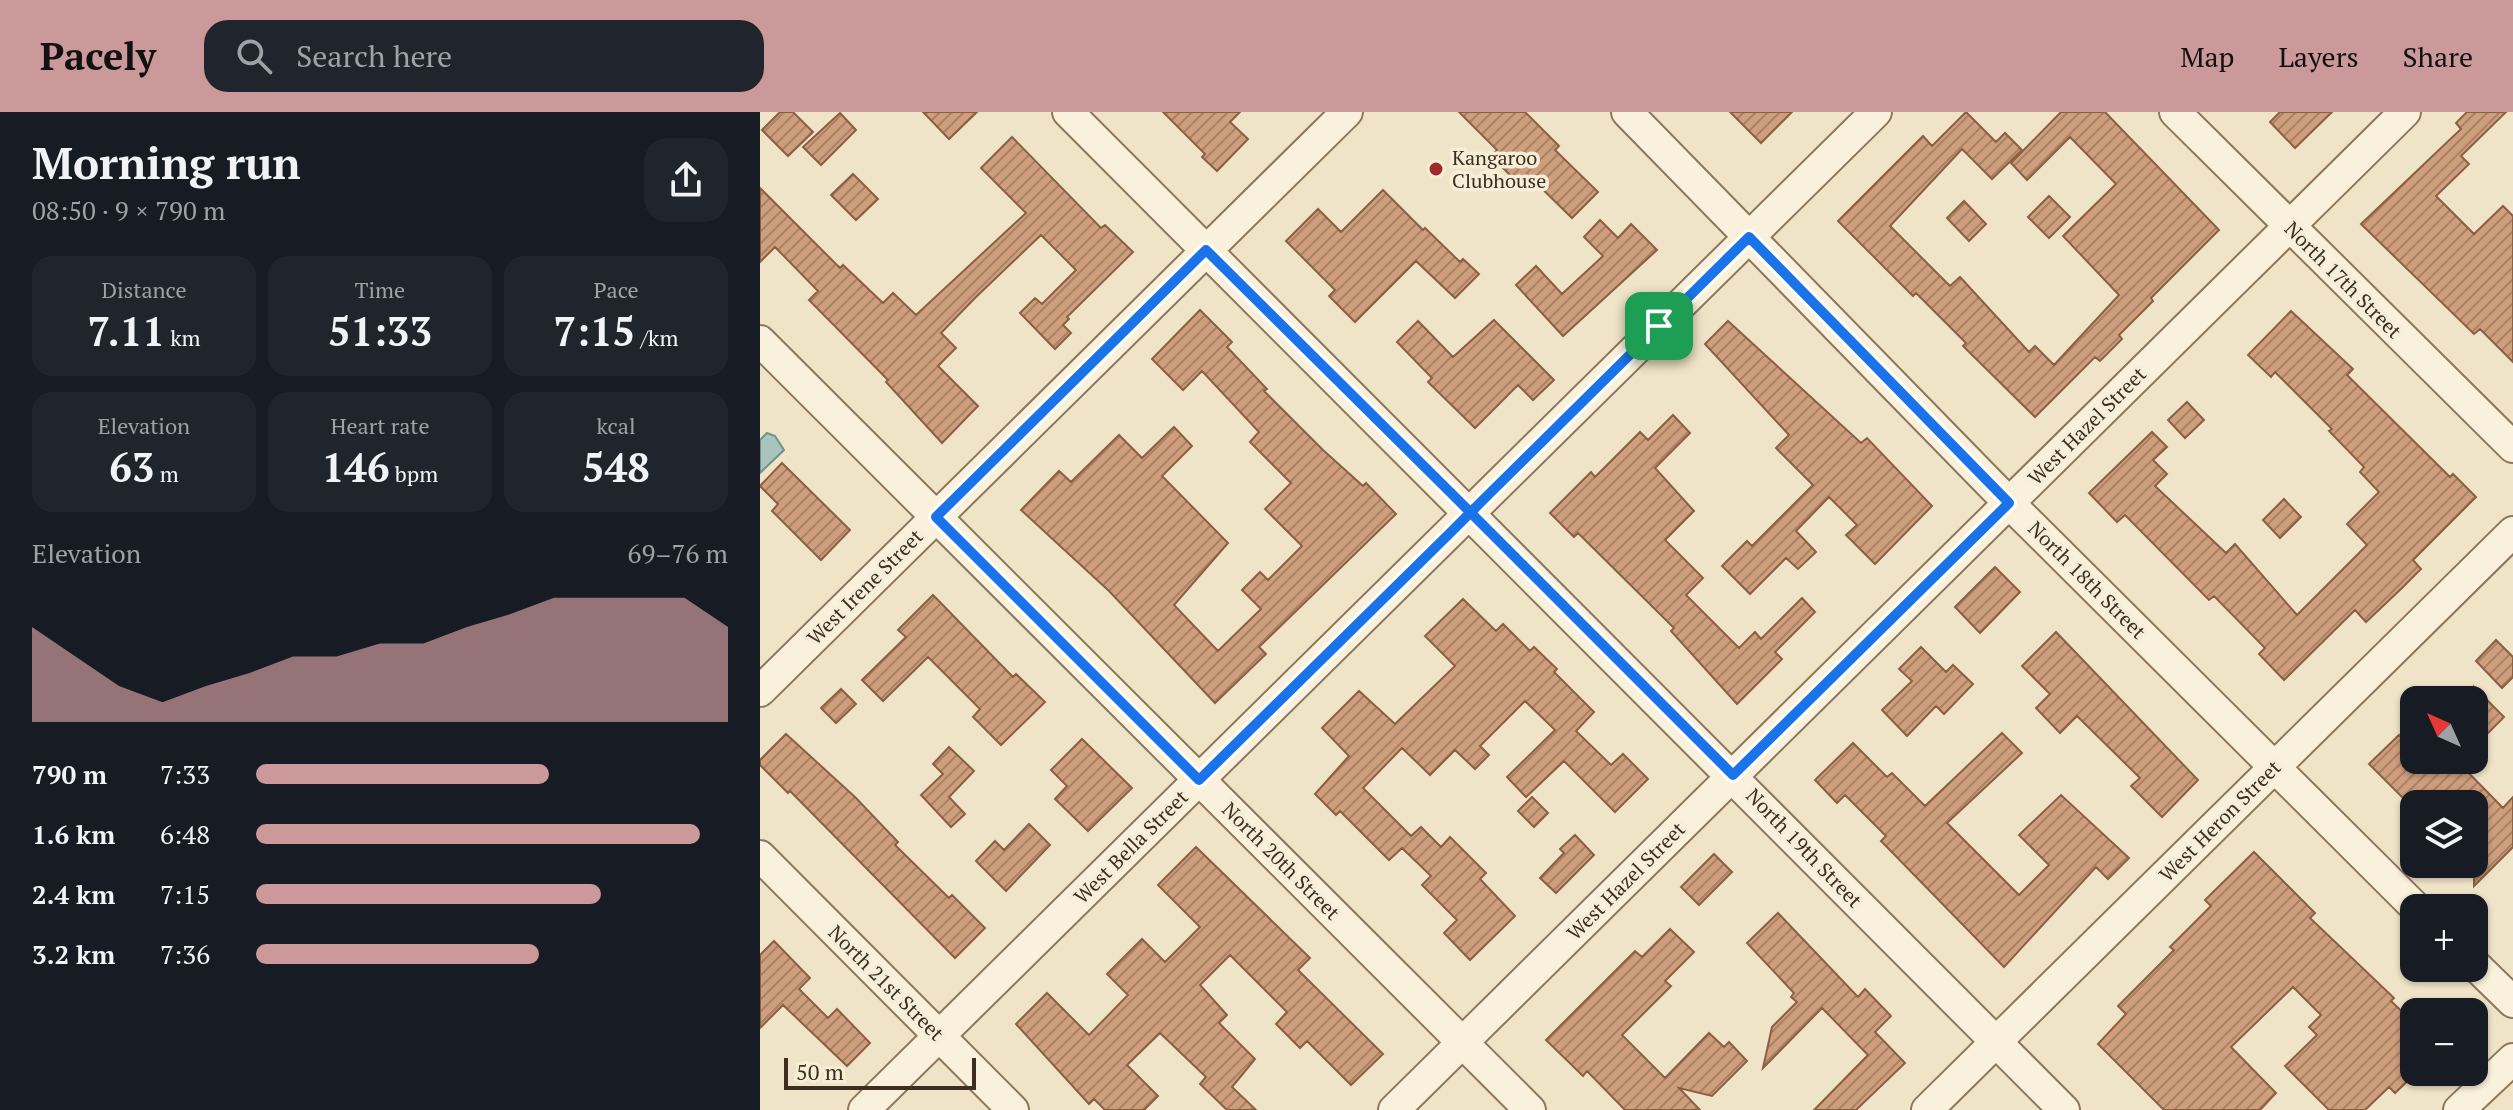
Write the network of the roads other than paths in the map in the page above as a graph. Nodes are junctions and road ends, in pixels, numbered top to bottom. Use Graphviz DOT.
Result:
graph roads {
  1 [pos="1068,112"];
  2 [pos="1347,112"];
  3 [pos="1627,112"];
  4 [pos="1876,112"];
  5 [pos="2175,112"];
  6 [pos="2405,112"];
  7 [pos="2289,227"];
  8 [pos="1749,237"];
  9 [pos="1206,250"];
  10 [pos="760,341"];
  11 [pos="2513,447"];
  12 [pos="2009,503"];
  13 [pos="1470,512"];
  14 [pos="936,517"];
  15 [pos="2513,532"];
  16 [pos="760,691"];
  17 [pos="2273,768"];
  18 [pos="1733,775"];
  19 [pos="1199,780"];
  20 [pos="760,856"];
  21 [pos="2402,894"];
  22 [pos="2488,978"];
  23 [pos="2513,1002"];
  24 [pos="939,1036"];
  25 [pos="1995,1042"];
  26 [pos="1462,1043"];
  27 [pos="2513,1059"];
  28 [pos="864,1110"];
  29 [pos="1013,1110"];
  30 [pos="1394,1110"];
  31 [pos="1530,1110"];
  32 [pos="1927,1110"];
  33 [pos="2064,1110"];
  34 [pos="2459,1110"];
  1 -- 9 [label="street, North 19th Street"];
  2 -- 9 [label="street, West Irene Street"];
  3 -- 8 [label="street, North 18th Street"];
  4 -- 8 [label="street, West Bella Street"];
  5 -- 7 [label="street, North 17th Street"];
  6 -- 7 [label="street, West Hazel Street"];
  7 -- 11 [label="street, North 17th Street"];
  7 -- 12 [label="street, West Hazel Street"];
  8 -- 12 [label="street, North 18th Street"];
  8 -- 13 [label="street, West Bella Street"];
  9 -- 13 [label="street, North 19th Street"];
  9 -- 14 [label="street, West Irene Street"];
  10 -- 14 [label="street, North 20th Street"];
  12 -- 17 [label="street, North 18th Street"];
  12 -- 18 [label="street, West Hazel Street"];
  13 -- 18 [label="street, North 19th Street"];
  13 -- 19 [label="street, West Bella Street"];
  14 -- 16 [label="street, West Irene Street"];
  14 -- 19 [label="street, North 20th Street"];
  15 -- 17 [label="street, West Heron Street"];
  17 -- 21 [label="street, North 18th Street"];
  17 -- 25 [label="street, West Heron Street"];
  18 -- 25 [label="street, North 19th Street"];
  18 -- 26 [label="street, West Hazel Street"];
  19 -- 24 [label="street, West Bella Street"];
  19 -- 26 [label="street, North 20th Street"];
  20 -- 24 [label="street, North 21st Street"];
  22 -- 23 [label="street"];
  24 -- 28 [label="street, West Bella Street"];
  24 -- 29 [label="street, North 21st Street"];
  25 -- 32 [label="street, West Heron Street"];
  25 -- 33 [label="street, North 19th Street"];
  26 -- 30 [label="street, West Hazel Street"];
  26 -- 31 [label="street, North 20th Street"];
  27 -- 34 [label="street"];
}
